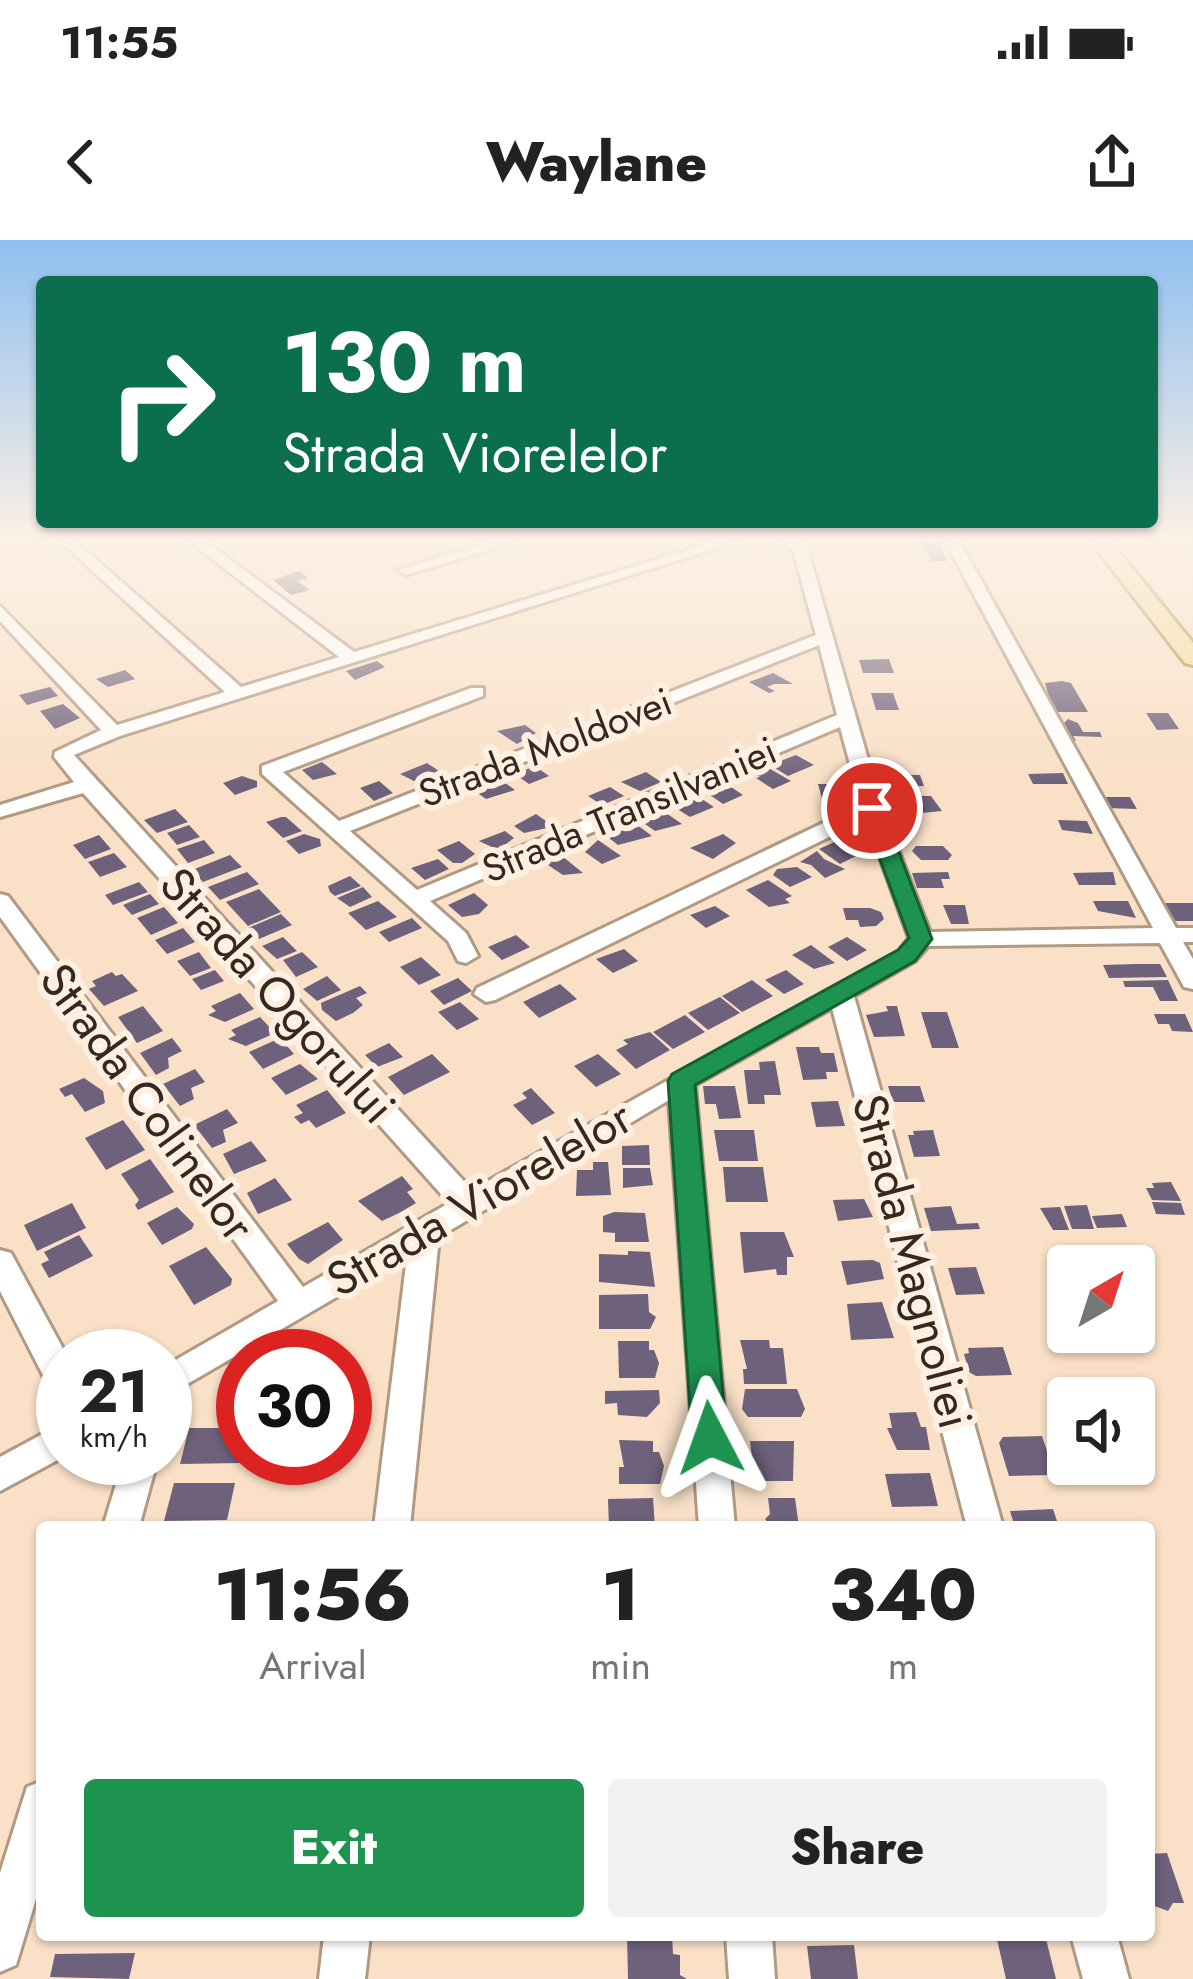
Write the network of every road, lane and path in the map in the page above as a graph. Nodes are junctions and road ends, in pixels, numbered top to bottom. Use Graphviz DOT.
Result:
graph roads {
  1 [pos="10,622"];
  2 [pos="158,622"];
  3 [pos="304,622"];
  4 [pos="468,622"];
  5 [pos="819,622"];
  6 [pos="999,622"];
  7 [pos="1165,622"];
  8 [pos="822,638"];
  9 [pos="351,658"];
  10 [pos="1193,658"];
  11 [pos="477,692"];
  12 [pos="238,694"];
  13 [pos="845,718"];
  14 [pos="113,732"];
  15 [pos="87,785"];
  16 [pos="872,808"];
  17 [pos="0,811"];
  18 [pos="334,830"];
  19 [pos="413,900"];
  20 [pos="0,901"];
  21 [pos="1180,935"];
  22 [pos="921,939"];
  23 [pos="466,956"];
  24 [pos="1193,982"];
  25 [pos="486,994"];
  26 [pos="841,994"];
  27 [pos="681,1081"];
  28 [pos="469,1206"];
  29 [pos="425,1230"];
  30 [pos="0,1262"];
  31 [pos="297,1303"];
  32 [pos="36,1330"];
  33 [pos="192,1367"];
  34 [pos="36,1454"];
  35 [pos="0,1475"];
  36 [pos="133,1485"];
  37 [pos="123,1521"];
  38 [pos="393,1521"];
  39 [pos="717,1521"];
  40 [pos="983,1521"];
  41 [pos="36,1823"];
  42 [pos="346,1941"];
  43 [pos="749,1941"];
  44 [pos="1096,1941"];
  45 [pos="0,1949"];
  46 [pos="342,1979"];
  47 [pos="752,1979"];
  48 [pos="1106,1979"];
  1 -- 14 [label="street"];
  2 -- 12 [label="street"];
  3 -- 9 [label="street"];
  4 -- 9 [label="street"];
  5 -- 8 [label="street"];
  6 -- 21 [label="street"];
  7 -- 10 [label="main road"];
  8 -- 13 [label="street"];
  8 -- 18 [label="street, Strada Moldovei"];
  9 -- 12 [label="street"];
  11 -- 18 [label="street"];
  12 -- 14 [label="street"];
  13 -- 16 [label="street"];
  13 -- 19 [label="street, Strada Transilvaniei"];
  14 -- 15 [label="street"];
  15 -- 17 [label="street"];
  15 -- 28 [label="street, Strada Ogorului"];
  16 -- 22 [label="street"];
  16 -- 25 [label="street"];
  18 -- 19 [label="street"];
  19 -- 23 [label="street"];
  20 -- 31 [label="street, Strada Colinelor"];
  21 -- 22 [label="street"];
  21 -- 24 [label="street"];
  22 -- 26 [label="street, Strada Viorelelor"];
  26 -- 27 [label="street, Strada Viorelelor"];
  26 -- 40 [label="street, Strada Magnoliei"];
  27 -- 28 [label="street, Strada Viorelelor"];
  27 -- 39 [label="street"];
  28 -- 29 [label="street, Strada Viorelelor"];
  29 -- 31 [label="street, Strada Viorelelor"];
  29 -- 38 [label="street"];
  30 -- 32 [label="street"];
  31 -- 33 [label="street, Strada Viorelelor"];
  34 -- 35 [label="street"];
  36 -- 37 [label="street"];
  41 -- 45 [label="street"];
  42 -- 46 [label="street"];
  43 -- 47 [label="street"];
  44 -- 48 [label="street"];
}
